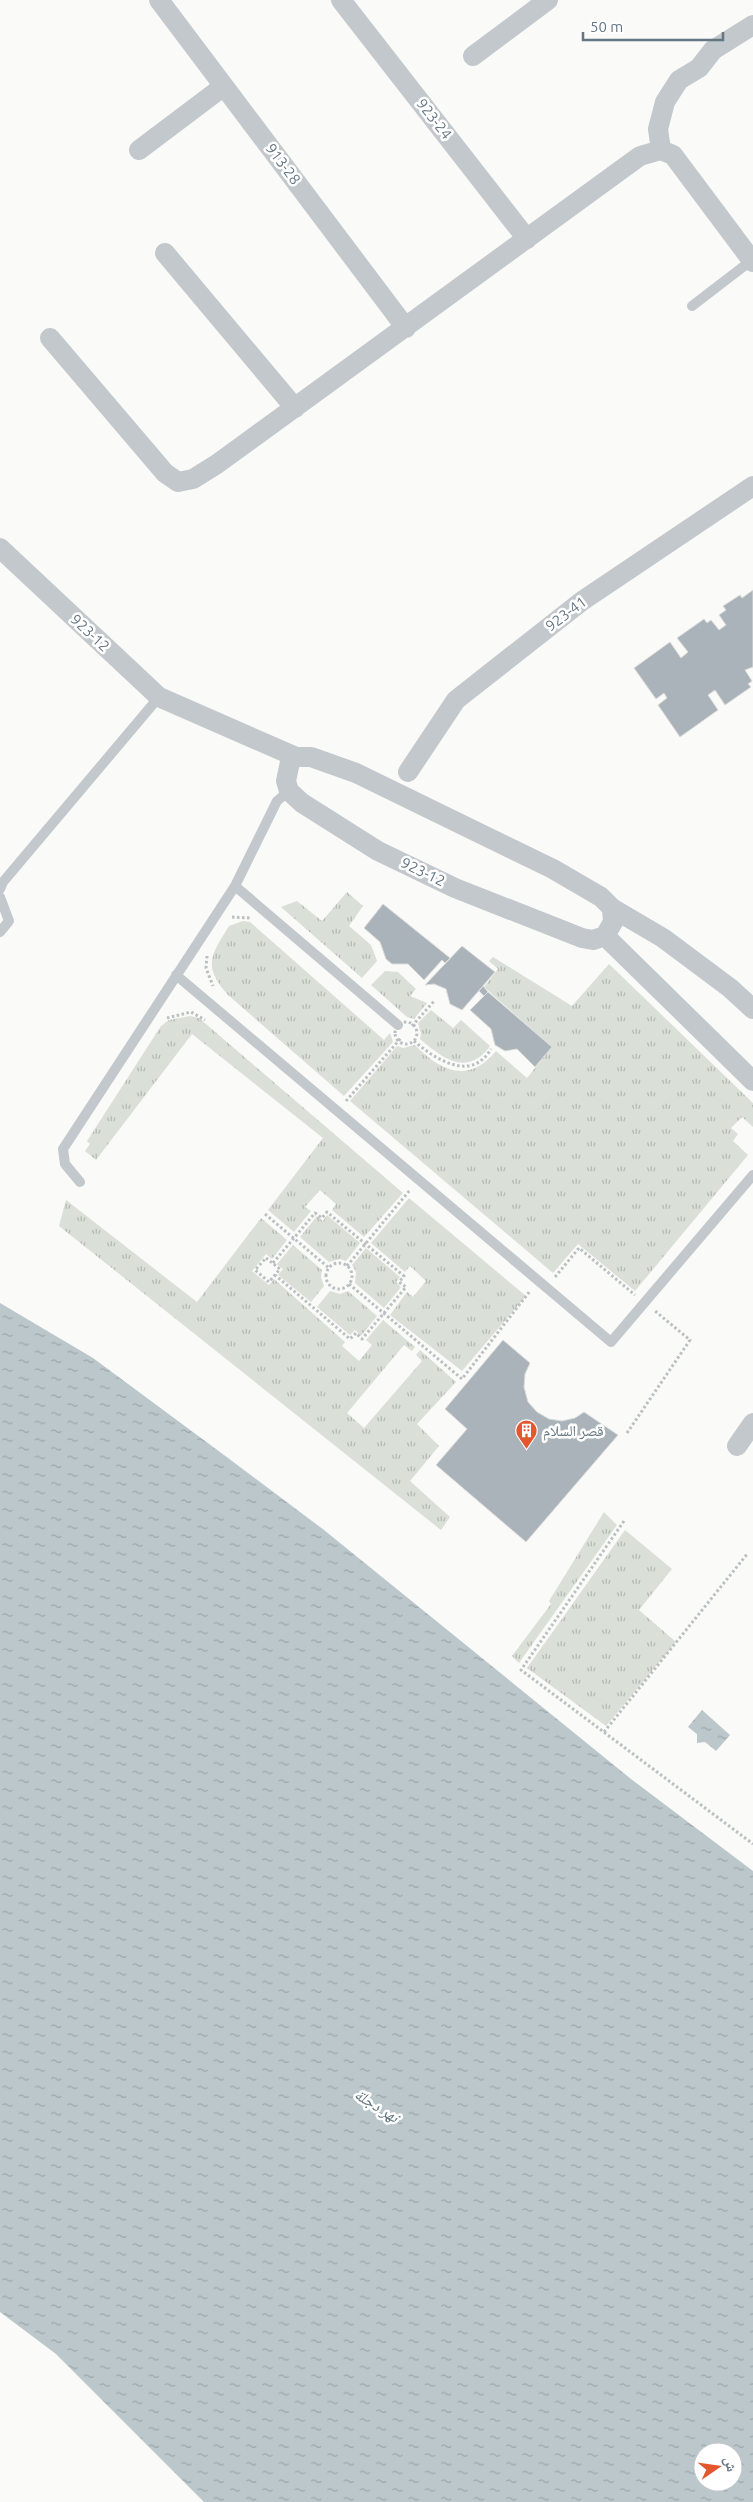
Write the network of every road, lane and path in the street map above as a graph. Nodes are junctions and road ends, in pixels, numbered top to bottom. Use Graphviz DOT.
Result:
graph roads {
  1 [pos="159,0"];
  2 [pos="341,0"];
  3 [pos="548,0"];
  4 [pos="753,24"];
  5 [pos="473,56"];
  6 [pos="224,86"];
  7 [pos="139,150"];
  8 [pos="660,150"];
  9 [pos="527,239"];
  10 [pos="165,253"];
  11 [pos="751,255"];
  12 [pos="692,306"];
  13 [pos="406,328"];
  14 [pos="50,338"];
  15 [pos="295,408"];
  16 [pos="753,486"];
  17 [pos="0,548"];
  18 [pos="159,697"];
  19 [pos="296,757"];
  20 [pos="408,772"];
  21 [pos="288,791"];
  22 [pos="235,886"];
  23 [pos="0,889"];
  24 [pos="0,897"];
  25 [pos="612,908"];
  26 [pos="253,920"];
  27 [pos="227,923"];
  28 [pos="0,932"];
  29 [pos="604,936"];
  30 [pos="208,954"];
  31 [pos="176,975"];
  32 [pos="215,989"];
  33 [pos="435,1000"];
  34 [pos="753,1009"];
  35 [pos="206,1021"];
  36 [pos="162,1022"];
  37 [pos="398,1025"];
  38 [pos="408,1030"];
  39 [pos="403,1036"];
  40 [pos="414,1041"];
  41 [pos="491,1049"];
  42 [pos="753,1081"];
  43 [pos="339,1095"];
  44 [pos="346,1101"];
  45 [pos="354,1108"];
  46 [pos="753,1174"];
  47 [pos="80,1182"];
  48 [pos="402,1184"];
  49 [pos="410,1190"];
  50 [pos="417,1197"];
  51 [pos="265,1214"];
  52 [pos="294,1238"];
  53 [pos="365,1244"];
  54 [pos="272,1263"];
  55 [pos="347,1266"];
  56 [pos="329,1268"];
  57 [pos="547,1272"];
  58 [pos="275,1275"];
  59 [pos="349,1284"];
  60 [pos="524,1286"];
  61 [pos="642,1288"];
  62 [pos="661,1304"];
  63 [pos="383,1314"];
  64 [pos="753,1422"];
  65 [pos="627,1433"];
  66 [pos="737,1446"];
  67 [pos="624,1521"];
  68 [pos="748,1553"];
  69 [pos="604,1732"];
  70 [pos="753,1844"];
  1 -- 6 [label="street, 913-28"];
  2 -- 9 [label="street, 923-24"];
  3 -- 5 [label="street"];
  4 -- 8 [label="street"];
  6 -- 7 [label="street"];
  6 -- 13 [label="street, 913-28"];
  8 -- 9 [label="street"];
  8 -- 11 [label="street"];
  9 -- 13 [label="street"];
  10 -- 15 [label="street"];
  11 -- 12 [label="lane"];
  13 -- 15 [label="street"];
  14 -- 15 [label="street"];
  16 -- 20 [label="street, 923-41"];
  17 -- 18 [label="street, 923-12"];
  18 -- 19 [label="street, 923-12"];
  18 -- 23 [label="lane"];
  19 -- 21 [label="street"];
  19 -- 25 [label="street, 923-12"];
  21 -- 22 [label="lane"];
  21 -- 29 [label="street, 923-12"];
  22 -- 31 [label="lane"];
  22 -- 37 [label="lane"];
  24 -- 28 [label="lane"];
  25 -- 29 [label="street"];
  25 -- 34 [label="street, 923-12"];
  26 -- 27 [label="path"];
  29 -- 42 [label="street"];
  30 -- 32 [label="path"];
  31 -- 46 [label="lane"];
  31 -- 47 [label="lane"];
  33 -- 38 [label="path"];
  35 -- 36 [label="path"];
  39 -- 44 [label="path"];
  40 -- 41 [label="path"];
  43 -- 44 [label="path"];
  44 -- 45 [label="path"];
  48 -- 49 [label="path"];
  49 -- 50 [label="path"];
  49 -- 53 [label="path"];
  51 -- 52 [label="path"];
  52 -- 53 [label="path"];
  52 -- 54 [label="path"];
  52 -- 56 [label="path"];
  53 -- 55 [label="path"];
  53 -- 63 [label="path"];
  54 -- 58 [label="path"];
  54 -- 58 [label="path"];
  55 -- 56 [label="path"];
  55 -- 59 [label="path"];
  56 -- 59 [label="path"];
  57 -- 61 [label="path"];
  58 -- 63 [label="path"];
  59 -- 63 [label="path"];
  60 -- 63 [label="path"];
  62 -- 65 [label="path"];
  64 -- 66 [label="street"];
  67 -- 69 [label="path"];
  68 -- 69 [label="path"];
  69 -- 70 [label="path"];
}
